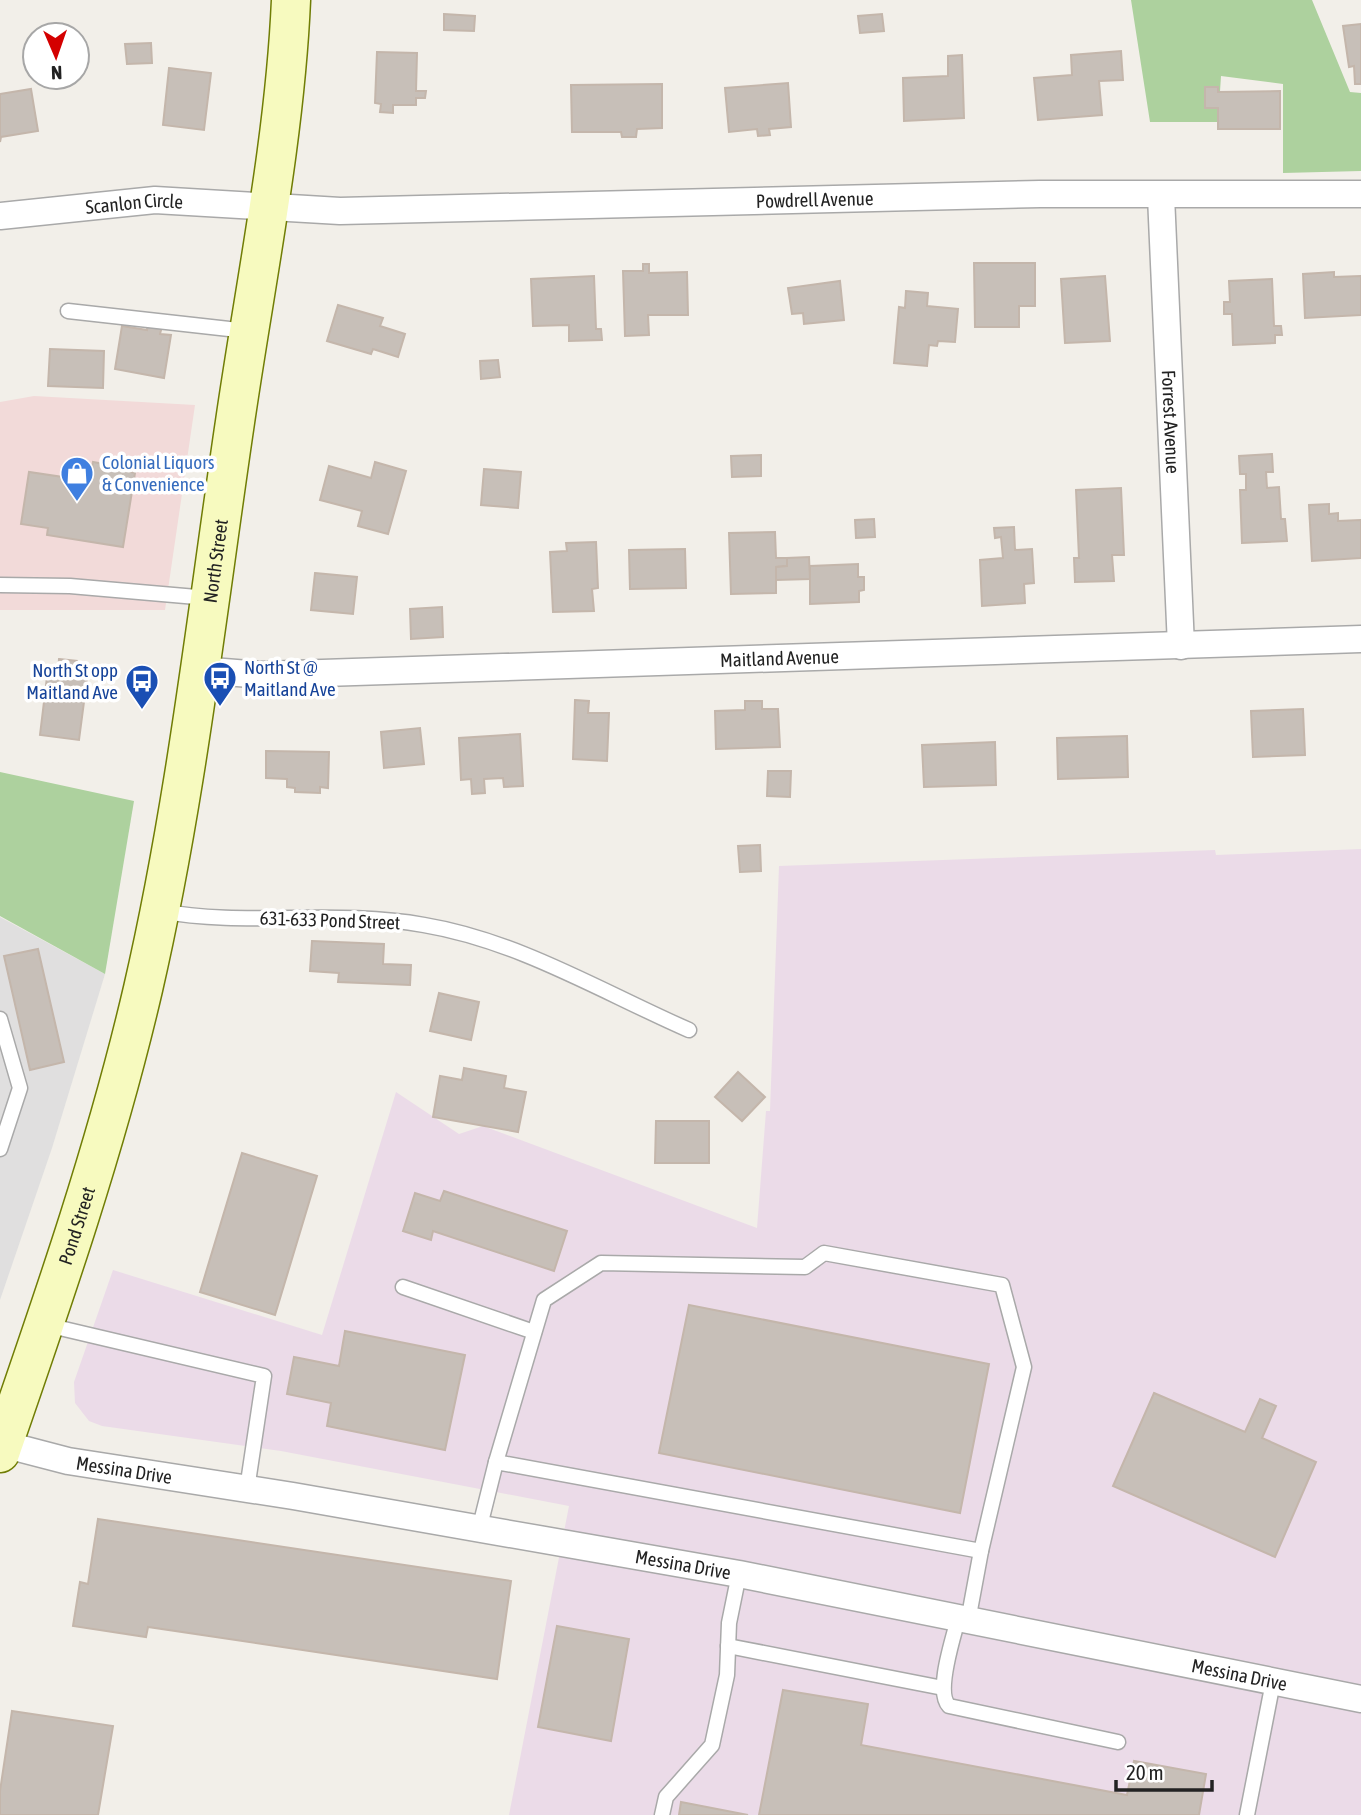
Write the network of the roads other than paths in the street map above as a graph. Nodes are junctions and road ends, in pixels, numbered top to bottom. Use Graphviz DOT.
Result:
graph roads {
  1 [pos="291,0"];
  2 [pos="1361,194"];
  3 [pos="1161,196"];
  4 [pos="267,208"];
  5 [pos="0,216"];
  6 [pos="68,311"];
  7 [pos="248,332"];
  8 [pos="0,585"];
  9 [pos="209,598"];
  10 [pos="1361,639"];
  11 [pos="1181,646"];
  12 [pos="199,670"];
  13 [pos="160,911"];
  14 [pos="142,993"];
  15 [pos="0,1019"];
  16 [pos="689,1030"];
  17 [pos="0,1149"];
  18 [pos="403,1287"];
  19 [pos="45,1325"];
  20 [pos="534,1332"];
  21 [pos="4,1432"];
  22 [pos="496,1462"];
  23 [pos="247,1489"];
  24 [pos="479,1530"];
  25 [pos="981,1552"];
  26 [pos="739,1574"];
  27 [pos="963,1620"];
  28 [pos="728,1646"];
  29 [pos="1273,1682"];
  30 [pos="943,1688"];
  31 [pos="1360,1694"];
  32 [pos="1118,1742"];
  33 [pos="662,1815"];
  34 [pos="1247,1815"];
  1 -- 4 [label="main road, North Street"];
  2 -- 3 [label="street, Powdrell Avenue"];
  3 -- 4 [label="street, Powdrell Avenue"];
  3 -- 11 [label="street, Forrest Avenue"];
  4 -- 5 [label="street, Scanlon Circle"];
  4 -- 7 [label="main road, North Street"];
  6 -- 7 [label="lane"];
  7 -- 9 [label="main road, North Street"];
  8 -- 9 [label="lane"];
  9 -- 12 [label="main road, North Street"];
  10 -- 11 [label="street, Maitland Avenue"];
  11 -- 12 [label="street, Maitland Avenue"];
  12 -- 13 [label="main road, North Street"];
  13 -- 14 [label="main road, North Street"];
  13 -- 16 [label="lane, 631-633 Pond Street"];
  14 -- 19 [label="main road, Pond Street"];
  15 -- 17 [label="lane"];
  18 -- 20 [label="lane"];
  19 -- 21 [label="main road, Pond Street"];
  19 -- 23 [label="lane"];
  20 -- 22 [label="lane"];
  20 -- 25 [label="lane"];
  21 -- 23 [label="street, Messina Drive"];
  22 -- 24 [label="lane"];
  22 -- 25 [label="lane"];
  23 -- 24 [label="street, Messina Drive"];
  24 -- 26 [label="street, Messina Drive"];
  25 -- 27 [label="lane"];
  26 -- 27 [label="street, Messina Drive"];
  26 -- 28 [label="lane"];
  27 -- 29 [label="street, Messina Drive"];
  27 -- 30 [label="lane"];
  28 -- 30 [label="lane"];
  28 -- 33 [label="lane"];
  29 -- 31 [label="street, Messina Drive"];
  29 -- 34 [label="lane"];
  30 -- 32 [label="lane"];
}
